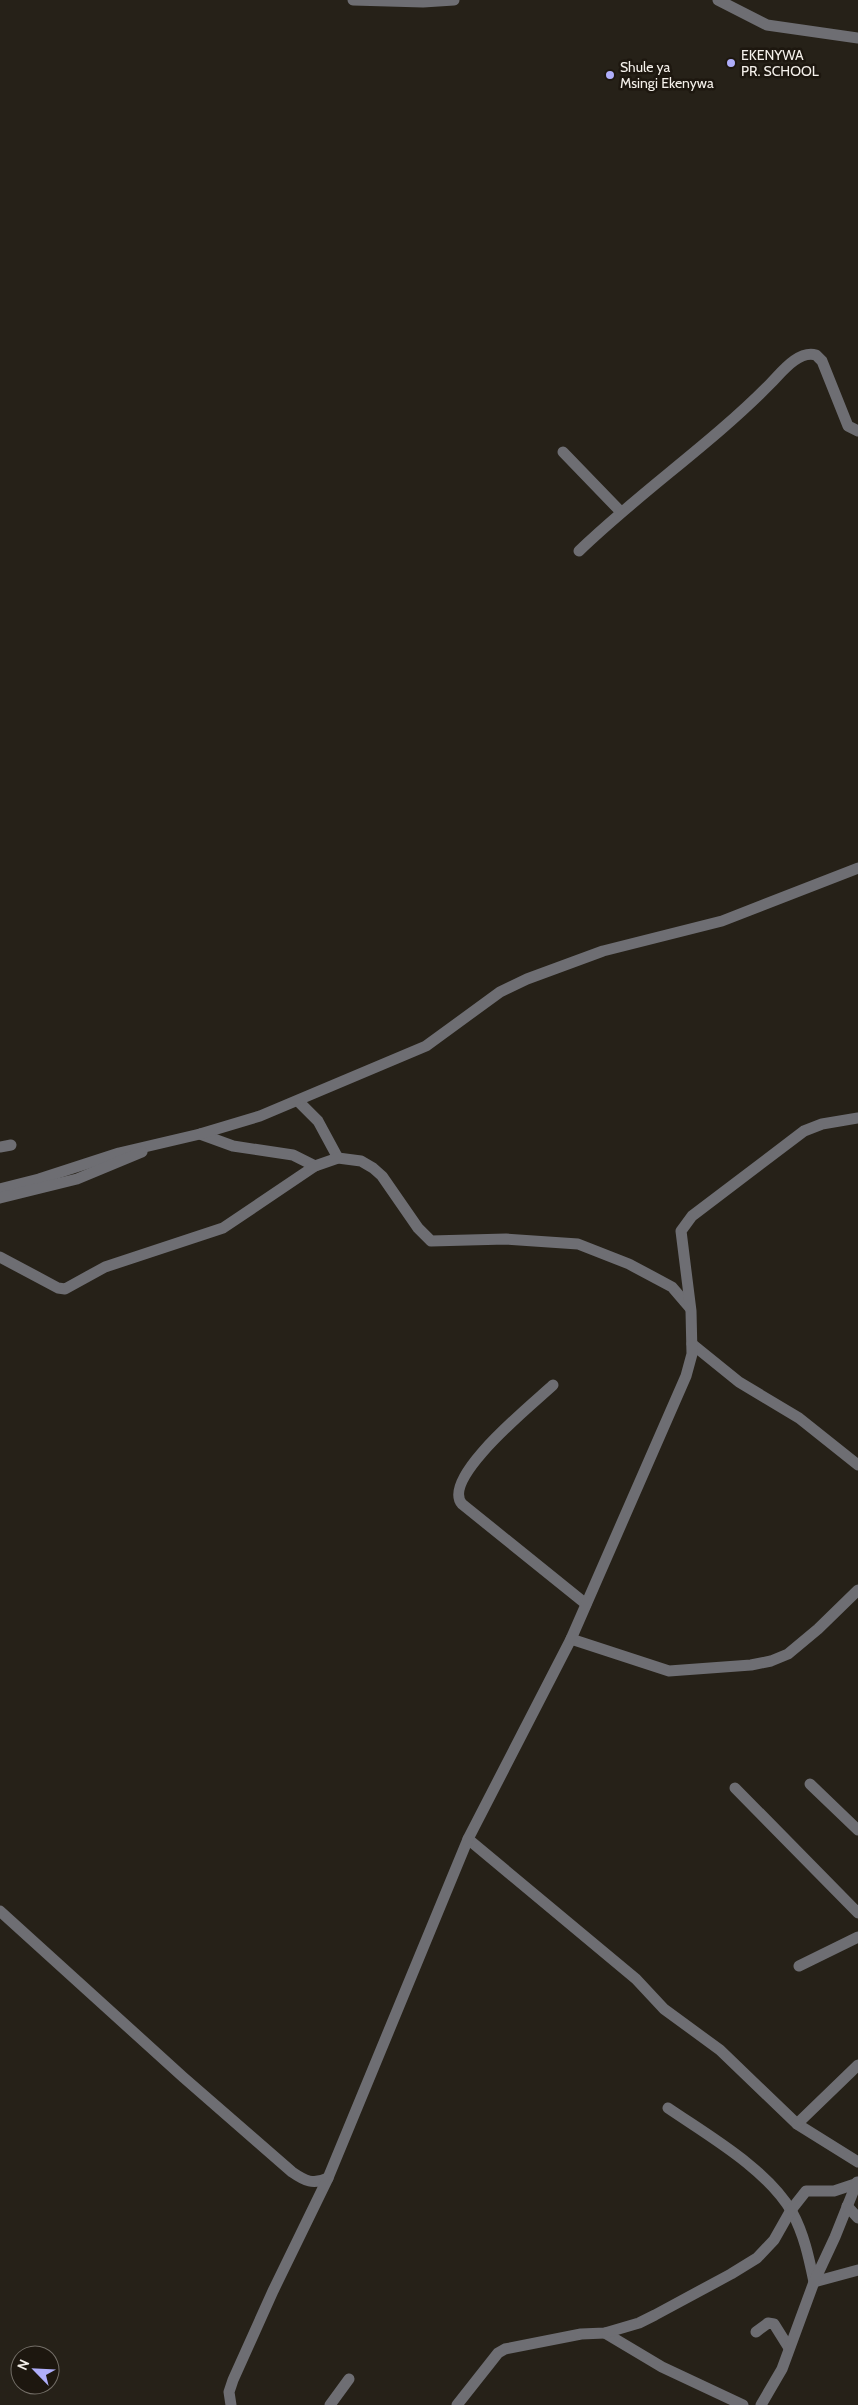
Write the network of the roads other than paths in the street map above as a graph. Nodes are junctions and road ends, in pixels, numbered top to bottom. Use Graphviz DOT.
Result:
graph roads {
  1 [pos="353,0"];
  2 [pos="454,0"];
  3 [pos="718,0"];
  4 [pos="858,38"];
  5 [pos="858,431"];
  6 [pos="563,452"];
  7 [pos="621,512"];
  8 [pos="579,550"];
  9 [pos="858,868"];
  10 [pos="298,1101"];
  11 [pos="858,1118"];
  12 [pos="200,1134"];
  13 [pos="166,1141"];
  14 [pos="338,1158"];
  15 [pos="315,1166"];
  16 [pos="0,1189"];
  17 [pos="0,1198"];
  18 [pos="0,1257"];
  19 [pos="691,1311"];
  20 [pos="692,1344"];
  21 [pos="553,1385"];
  22 [pos="858,1465"];
  23 [pos="858,1590"];
  24 [pos="586,1604"];
  25 [pos="571,1639"];
  26 [pos="810,1784"];
  27 [pos="735,1788"];
  28 [pos="858,1830"];
  29 [pos="468,1839"];
  30 [pos="0,1911"];
  31 [pos="858,1913"];
  32 [pos="858,1937"];
  33 [pos="799,1966"];
  34 [pos="858,2065"];
  35 [pos="668,2108"];
  36 [pos="797,2124"];
  37 [pos="858,2162"];
  38 [pos="328,2178"];
  39 [pos="856,2182"];
  40 [pos="847,2206"];
  41 [pos="790,2210"];
  42 [pos="858,2218"];
  43 [pos="858,2270"];
  44 [pos="814,2282"];
  45 [pos="756,2332"];
  46 [pos="605,2333"];
  47 [pos="789,2348"];
  48 [pos="349,2379"];
  49 [pos="231,2405"];
  50 [pos="330,2405"];
  51 [pos="457,2405"];
  52 [pos="743,2405"];
  53 [pos="761,2405"];
  1 -- 2 [label="street"];
  3 -- 4 [label="street"];
  5 -- 7 [label="street"];
  6 -- 7 [label="street"];
  7 -- 8 [label="street"];
  9 -- 10 [label="street"];
  10 -- 12 [label="street"];
  10 -- 14 [label="street"];
  11 -- 19 [label="street"];
  12 -- 13 [label="street"];
  12 -- 15 [label="street"];
  13 -- 16 [label="street"];
  13 -- 17 [label="street"];
  14 -- 15 [label="street"];
  14 -- 19 [label="street"];
  15 -- 18 [label="street"];
  19 -- 20 [label="street"];
  20 -- 22 [label="street"];
  20 -- 24 [label="street"];
  21 -- 24 [label="street"];
  23 -- 25 [label="street"];
  24 -- 25 [label="street"];
  25 -- 29 [label="street"];
  26 -- 28 [label="street"];
  27 -- 31 [label="street"];
  29 -- 36 [label="street"];
  29 -- 38 [label="street"];
  30 -- 38 [label="street"];
  32 -- 33 [label="street"];
  34 -- 36 [label="street"];
  35 -- 41 [label="street"];
  36 -- 37 [label="street"];
  38 -- 49 [label="street"];
  39 -- 40 [label="street"];
  39 -- 41 [label="street"];
  40 -- 42 [label="street"];
  40 -- 44 [label="street"];
  41 -- 44 [label="street"];
  41 -- 46 [label="street"];
  43 -- 44 [label="street"];
  44 -- 47 [label="street"];
  45 -- 47 [label="street"];
  46 -- 51 [label="street"];
  46 -- 52 [label="street"];
  47 -- 53 [label="street"];
  48 -- 50 [label="street"];
}
